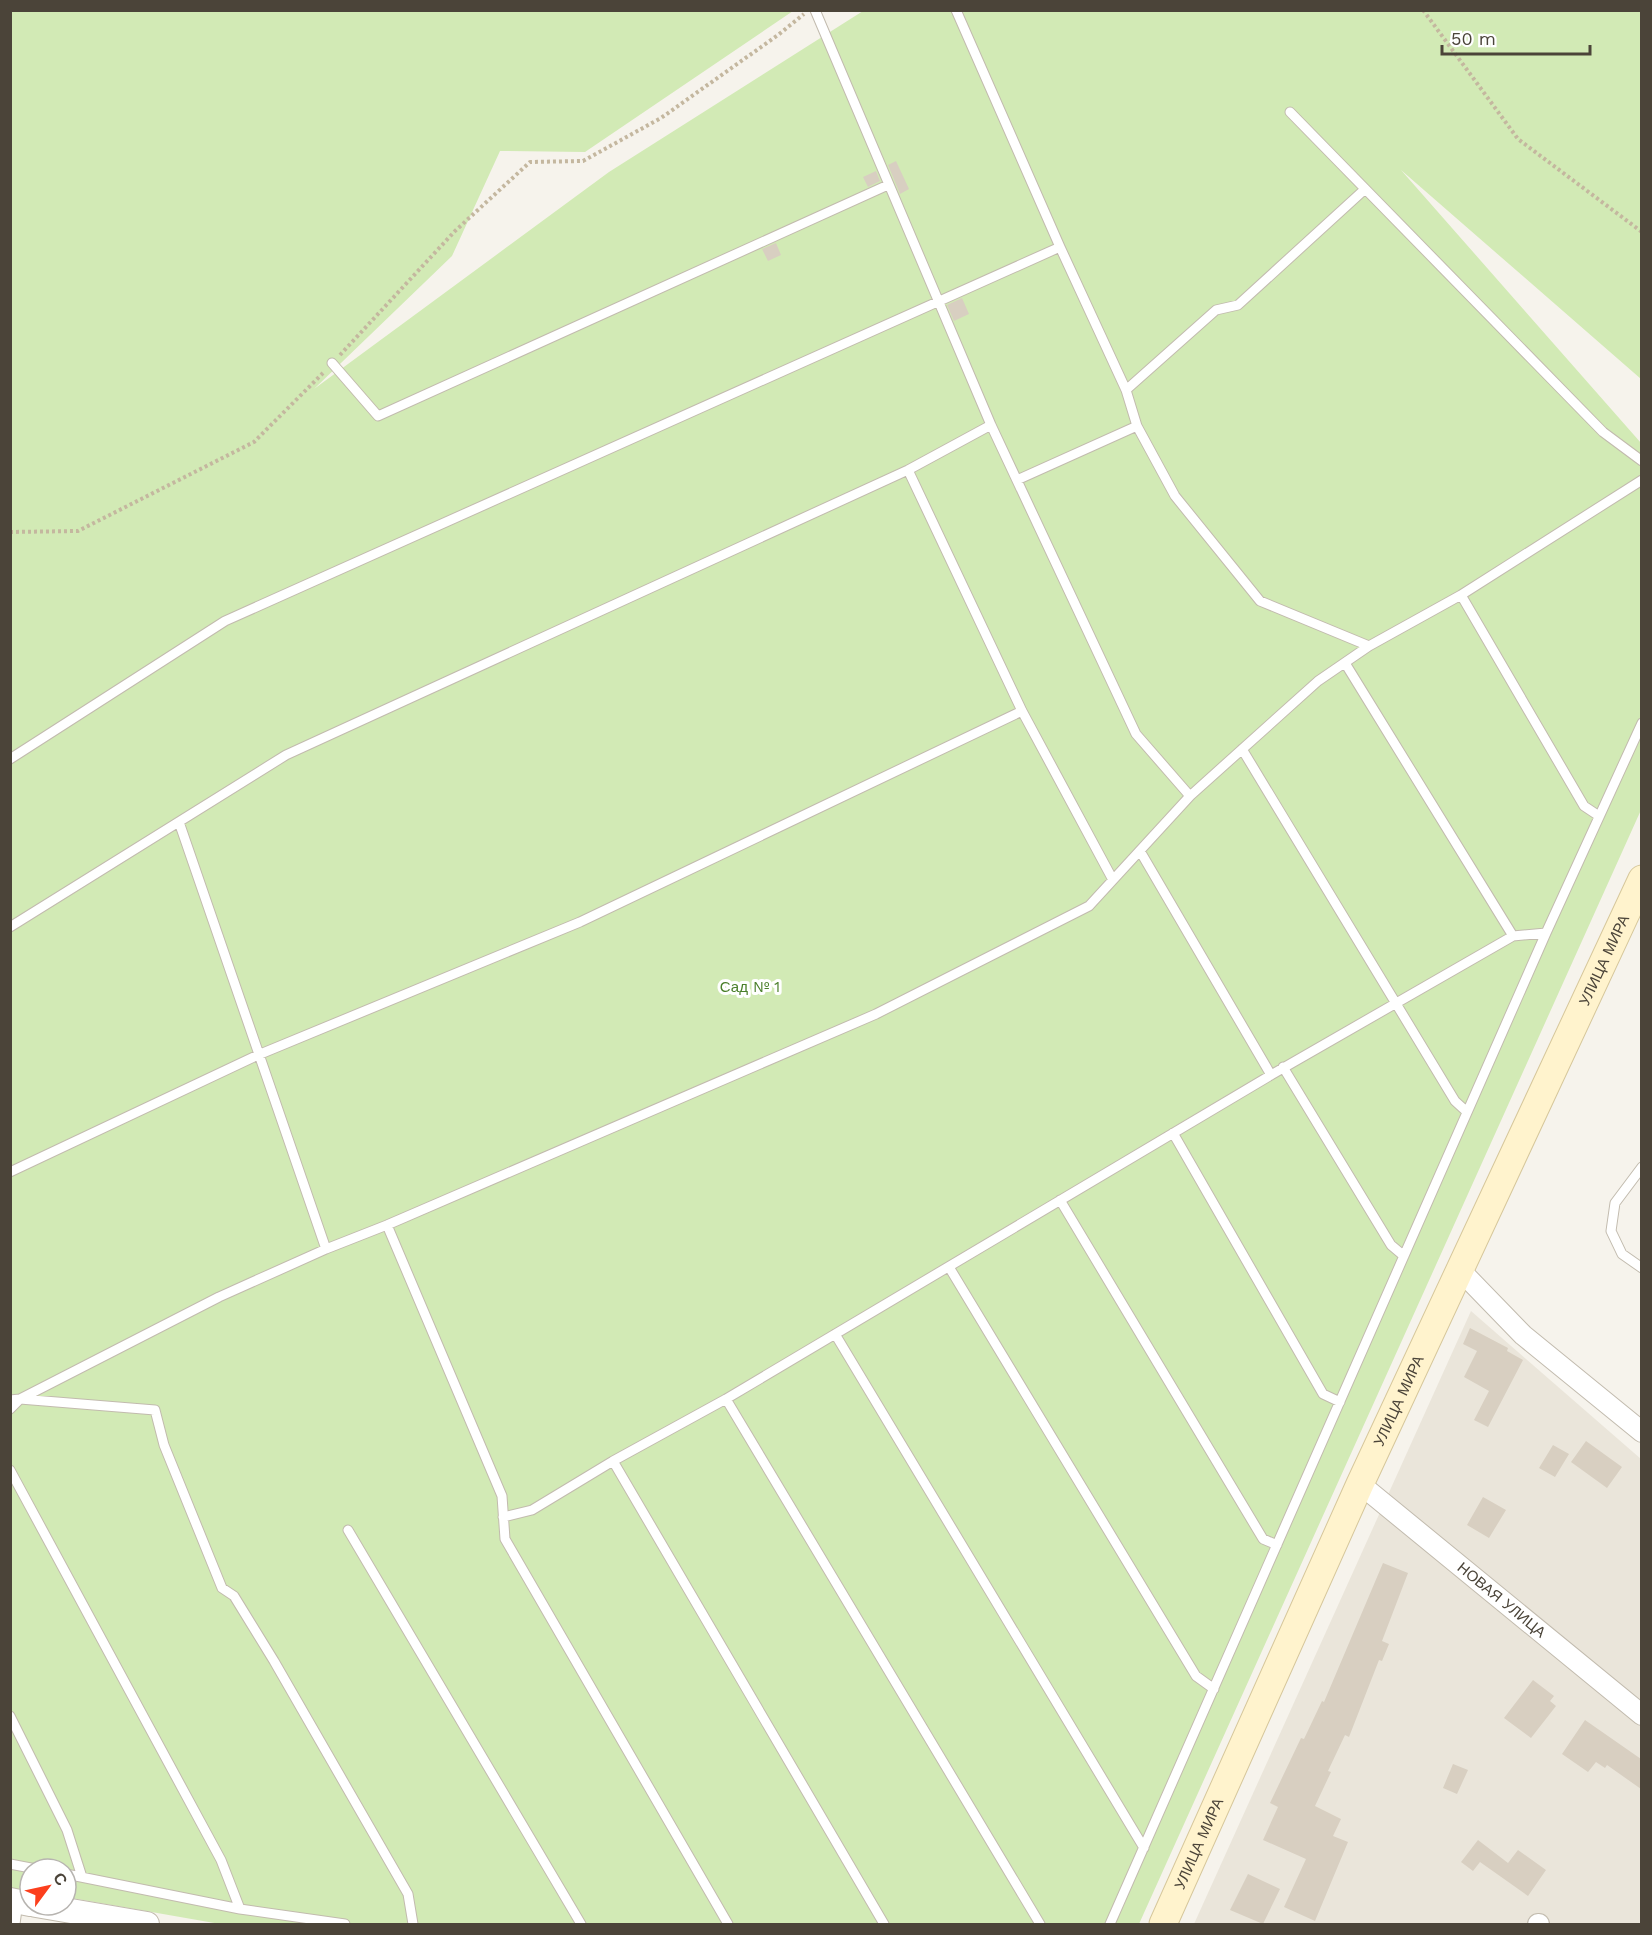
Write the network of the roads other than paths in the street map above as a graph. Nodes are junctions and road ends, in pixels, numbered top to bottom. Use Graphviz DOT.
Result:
graph roads {
  1 [pos="815,10"];
  2 [pos="956,10"];
  3 [pos="1290,112"];
  4 [pos="888,185"];
  5 [pos="1364,190"];
  6 [pos="1060,247"];
  7 [pos="937,301"];
  8 [pos="332,363"];
  9 [pos="1126,390"];
  10 [pos="991,426"];
  11 [pos="1137,426"];
  12 [pos="1641,461"];
  13 [pos="908,470"];
  14 [pos="1017,480"];
  15 [pos="1641,480"];
  16 [pos="1461,595"];
  17 [pos="1370,646"];
  18 [pos="1345,663"];
  19 [pos="1022,711"];
  20 [pos="1641,723"];
  21 [pos="1242,749"];
  22 [pos="10,759"];
  23 [pos="1190,796"];
  24 [pos="1599,816"];
  25 [pos="179,822"];
  26 [pos="1140,851"];
  27 [pos="1641,879"];
  28 [pos="1113,880"];
  29 [pos="1634,914"];
  30 [pos="10,927"];
  31 [pos="1546,933"];
  32 [pos="1513,936"];
  33 [pos="1396,1003"];
  34 [pos="258,1055"];
  35 [pos="1283,1067"];
  36 [pos="1270,1075"];
  37 [pos="1467,1112"];
  38 [pos="1173,1133"];
  39 [pos="1641,1167"];
  40 [pos="10,1172"];
  41 [pos="1060,1200"];
  42 [pos="387,1225"];
  43 [pos="326,1249"];
  44 [pos="1404,1256"];
  45 [pos="949,1267"];
  46 [pos="1641,1268"];
  47 [pos="1460,1270"];
  48 [pos="835,1334"];
  49 [pos="726,1399"];
  50 [pos="15,1400"];
  51 [pos="1340,1402"];
  52 [pos="10,1409"];
  53 [pos="1641,1432"];
  54 [pos="613,1461"];
  55 [pos="10,1470"];
  56 [pos="1360,1485"];
  57 [pos="503,1517"];
  58 [pos="348,1530"];
  59 [pos="1277,1545"];
  60 [pos="1214,1689"];
  61 [pos="1641,1715"];
  62 [pos="10,1716"];
  63 [pos="1144,1848"];
  64 [pos="78,1876"];
  65 [pos="82,1877"];
  66 [pos="240,1909"];
  67 [pos="78,1915"];
  68 [pos="147,1924"];
  69 [pos="345,1924"];
  70 [pos="413,1924"];
  71 [pos="581,1924"];
  72 [pos="728,1924"];
  73 [pos="884,1924"];
  74 [pos="1040,1924"];
  75 [pos="1110,1924"];
  76 [pos="1162,1924"];
  1 -- 4 [label="lane"];
  2 -- 6 [label="lane"];
  3 -- 5 [label="lane"];
  4 -- 7 [label="lane"];
  4 -- 8 [label="lane"];
  5 -- 9 [label="lane"];
  5 -- 12 [label="lane"];
  6 -- 7 [label="lane"];
  6 -- 9 [label="lane"];
  7 -- 10 [label="lane"];
  7 -- 22 [label="lane"];
  9 -- 11 [label="lane"];
  10 -- 13 [label="lane"];
  10 -- 14 [label="lane"];
  11 -- 14 [label="lane"];
  11 -- 17 [label="lane"];
  13 -- 19 [label="lane"];
  13 -- 25 [label="lane"];
  14 -- 23 [label="lane"];
  15 -- 16 [label="lane"];
  16 -- 17 [label="lane"];
  16 -- 24 [label="lane"];
  17 -- 18 [label="lane"];
  18 -- 21 [label="lane"];
  18 -- 32 [label="lane"];
  19 -- 28 [label="lane"];
  19 -- 34 [label="lane"];
  20 -- 24 [label="lane"];
  21 -- 23 [label="lane"];
  21 -- 33 [label="lane"];
  23 -- 26 [label="lane"];
  24 -- 31 [label="lane"];
  25 -- 30 [label="lane"];
  25 -- 34 [label="lane"];
  26 -- 28 [label="lane"];
  26 -- 36 [label="lane"];
  27 -- 29 [label="main road, УЛИЦА МИРА"];
  28 -- 42 [label="lane"];
  29 -- 47 [label="main road, УЛИЦА МИРА"];
  31 -- 32 [label="lane"];
  31 -- 37 [label="lane"];
  32 -- 33 [label="lane"];
  33 -- 35 [label="lane"];
  33 -- 37 [label="lane"];
  34 -- 40 [label="lane"];
  34 -- 43 [label="lane"];
  35 -- 36 [label="lane"];
  35 -- 44 [label="lane"];
  36 -- 38 [label="lane"];
  37 -- 44 [label="lane"];
  38 -- 41 [label="lane"];
  38 -- 51 [label="lane"];
  39 -- 46 [label="lane"];
  41 -- 45 [label="lane"];
  41 -- 59 [label="lane"];
  42 -- 43 [label="lane"];
  42 -- 57 [label="lane"];
  43 -- 50 [label="lane"];
  44 -- 51 [label="lane"];
  45 -- 48 [label="lane"];
  45 -- 60 [label="lane"];
  47 -- 53 [label="street"];
  47 -- 56 [label="main road, УЛИЦА МИРА"];
  48 -- 49 [label="lane"];
  48 -- 63 [label="lane"];
  49 -- 54 [label="lane"];
  49 -- 74 [label="lane"];
  50 -- 52 [label="lane"];
  50 -- 70 [label="lane"];
  51 -- 59 [label="lane"];
  54 -- 57 [label="lane"];
  54 -- 73 [label="lane"];
  55 -- 66 [label="lane"];
  56 -- 61 [label="street, НОВАЯ УЛИЦА"];
  56 -- 76 [label="main road, УЛИЦА МИРА"];
  57 -- 72 [label="lane"];
  58 -- 71 [label="lane"];
  59 -- 60 [label="lane"];
  60 -- 63 [label="lane"];
  62 -- 65 [label="lane"];
  63 -- 75 [label="lane"];
  64 -- 65 [label="lane"];
  65 -- 66 [label="lane"];
  66 -- 69 [label="lane"];
  67 -- 68 [label="street"];
}
